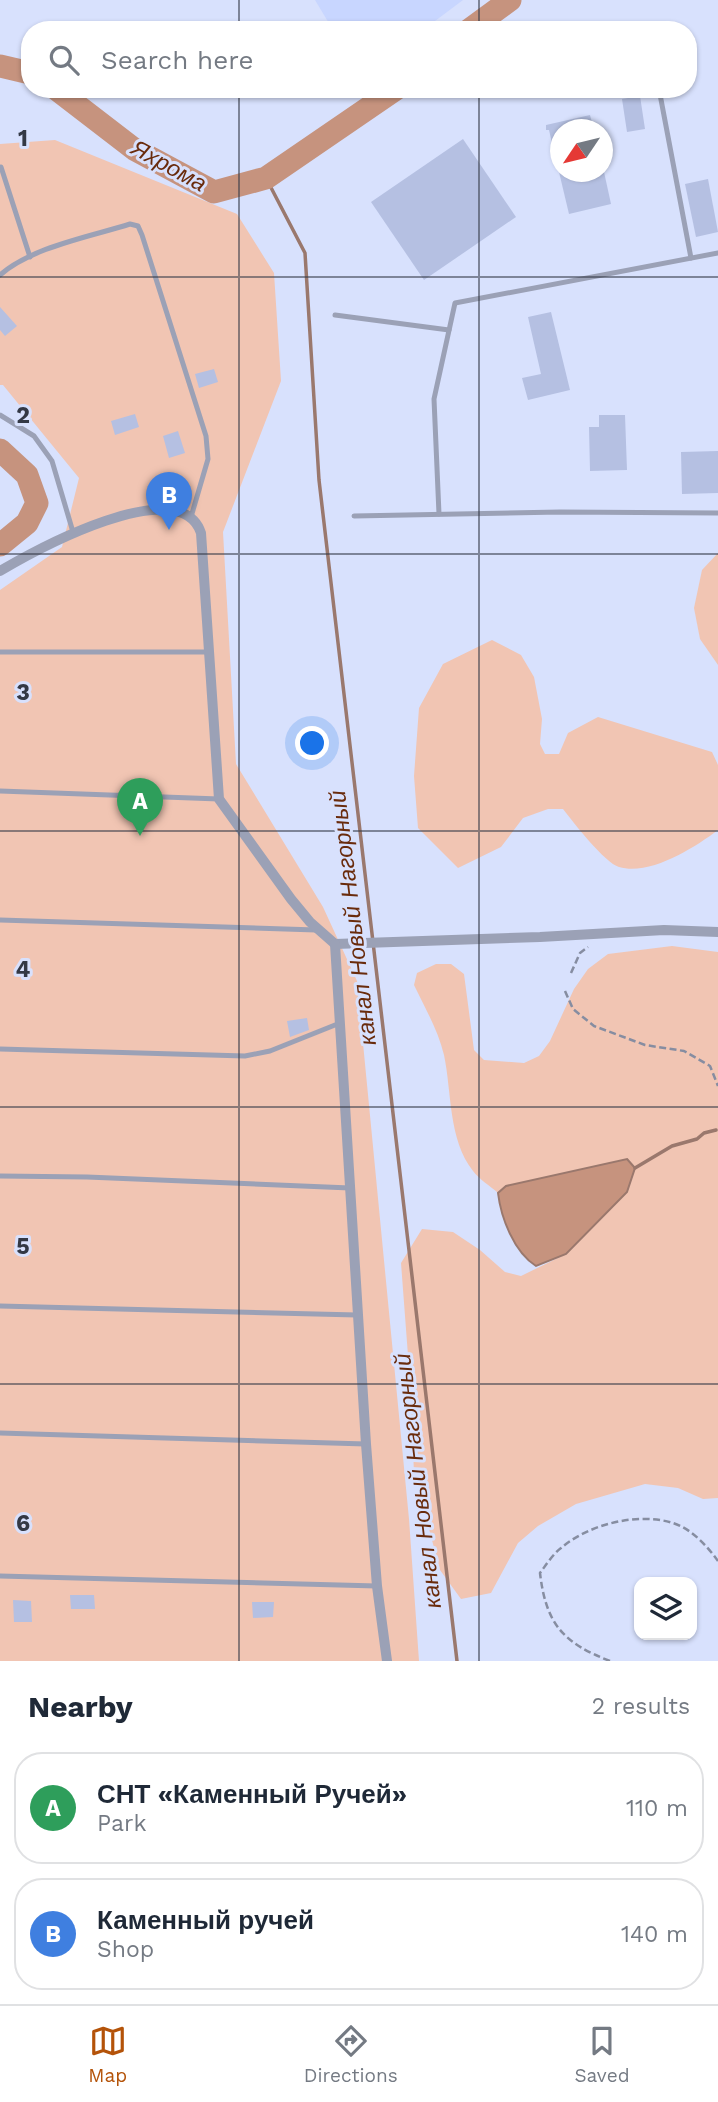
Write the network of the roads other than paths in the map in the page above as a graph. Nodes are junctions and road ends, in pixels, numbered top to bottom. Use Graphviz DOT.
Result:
graph roads {
  1 [pos="661,98"];
  2 [pos="1,167"];
  3 [pos="718,253"];
  4 [pos="30,257"];
  5 [pos="691,258"];
  6 [pos="0,275"];
  7 [pos="335,315"];
  8 [pos="449,330"];
  9 [pos="0,415"];
  10 [pos="718,513"];
  11 [pos="439,514"];
  12 [pos="354,516"];
  13 [pos="191,517"];
  14 [pos="73,532"];
  15 [pos="0,571"];
  16 [pos="0,652"];
  17 [pos="208,652"];
  18 [pos="0,791"];
  19 [pos="219,799"];
  20 [pos="0,919"];
  21 [pos="319,930"];
  22 [pos="718,932"];
  23 [pos="335,944"];
  24 [pos="340,1023"];
  25 [pos="0,1049"];
  26 [pos="0,1176"];
  27 [pos="351,1188"];
  28 [pos="0,1306"];
  29 [pos="358,1315"];
  30 [pos="0,1433"];
  31 [pos="366,1444"];
  32 [pos="0,1576"];
  33 [pos="377,1586"];
  34 [pos="387,1661"];
  1 -- 5 [label="lane"];
  2 -- 4 [label="lane"];
  3 -- 5 [label="lane"];
  4 -- 6 [label="lane"];
  4 -- 13 [label="lane"];
  5 -- 8 [label="lane"];
  7 -- 8 [label="lane"];
  8 -- 11 [label="lane"];
  9 -- 14 [label="lane"];
  10 -- 11 [label="lane"];
  11 -- 12 [label="lane"];
  13 -- 14 [label="street"];
  13 -- 17 [label="street"];
  14 -- 15 [label="street"];
  16 -- 17 [label="lane"];
  17 -- 19 [label="street"];
  18 -- 19 [label="lane"];
  19 -- 21 [label="street"];
  20 -- 21 [label="lane"];
  21 -- 23 [label="street"];
  22 -- 23 [label="street"];
  23 -- 24 [label="street"];
  24 -- 25 [label="lane"];
  24 -- 27 [label="street"];
  26 -- 27 [label="lane"];
  27 -- 29 [label="street"];
  28 -- 29 [label="lane"];
  29 -- 31 [label="street"];
  30 -- 31 [label="lane"];
  31 -- 33 [label="street"];
  32 -- 33 [label="lane"];
  33 -- 34 [label="street"];
}
